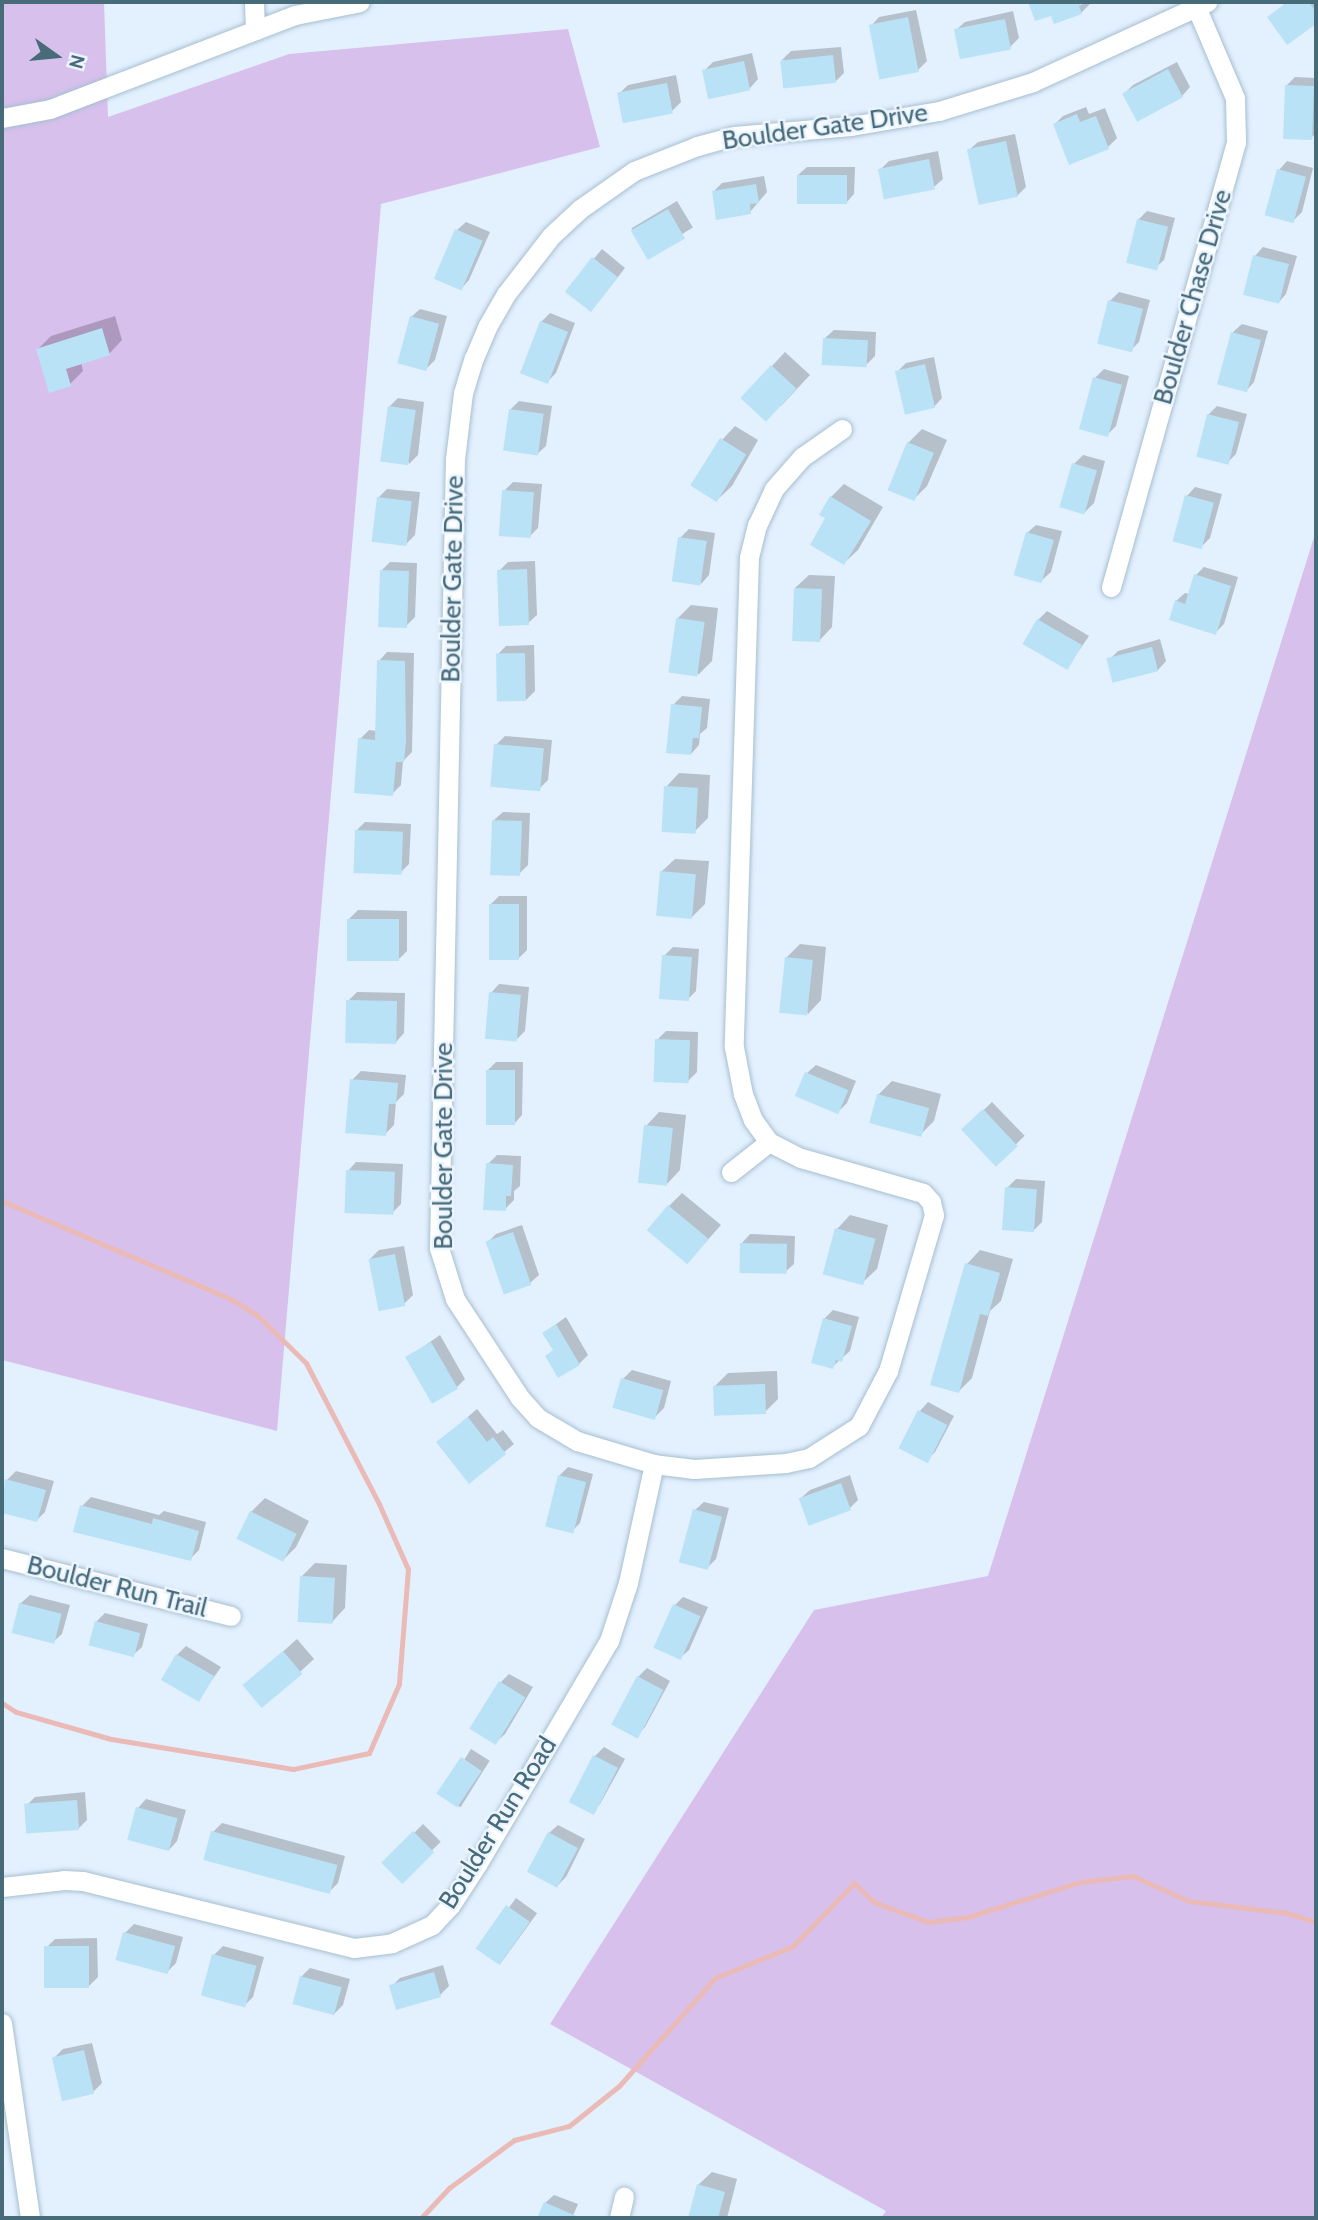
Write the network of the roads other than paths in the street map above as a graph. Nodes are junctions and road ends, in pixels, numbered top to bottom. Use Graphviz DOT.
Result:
graph roads {
  1 [pos="254,2"];
  2 [pos="360,2"];
  3 [pos="1202,5"];
  4 [pos="255,30"];
  5 [pos="2,118"];
  6 [pos="842,429"];
  7 [pos="1111,587"];
  8 [pos="769,1142"];
  9 [pos="731,1172"];
  10 [pos="654,1464"];
  11 [pos="2,1558"];
  12 [pos="231,1616"];
  13 [pos="2,1886"];
  14 [pos="2,2023"];
  15 [pos="625,2197"];
  16 [pos="30,2218"];
  17 [pos="619,2218"];
  1 -- 4 [label="street"];
  2 -- 4 [label="street"];
  3 -- 7 [label="street, Boulder Chase Drive"];
  3 -- 10 [label="street, Boulder Gate Drive"];
  4 -- 5 [label="street"];
  6 -- 8 [label="street"];
  8 -- 9 [label="street"];
  8 -- 10 [label="street, Boulder Gate Drive"];
  10 -- 13 [label="street, Boulder Run Road"];
  11 -- 12 [label="street, Boulder Run Trail"];
  14 -- 16 [label="street"];
  15 -- 17 [label="street"];
}
